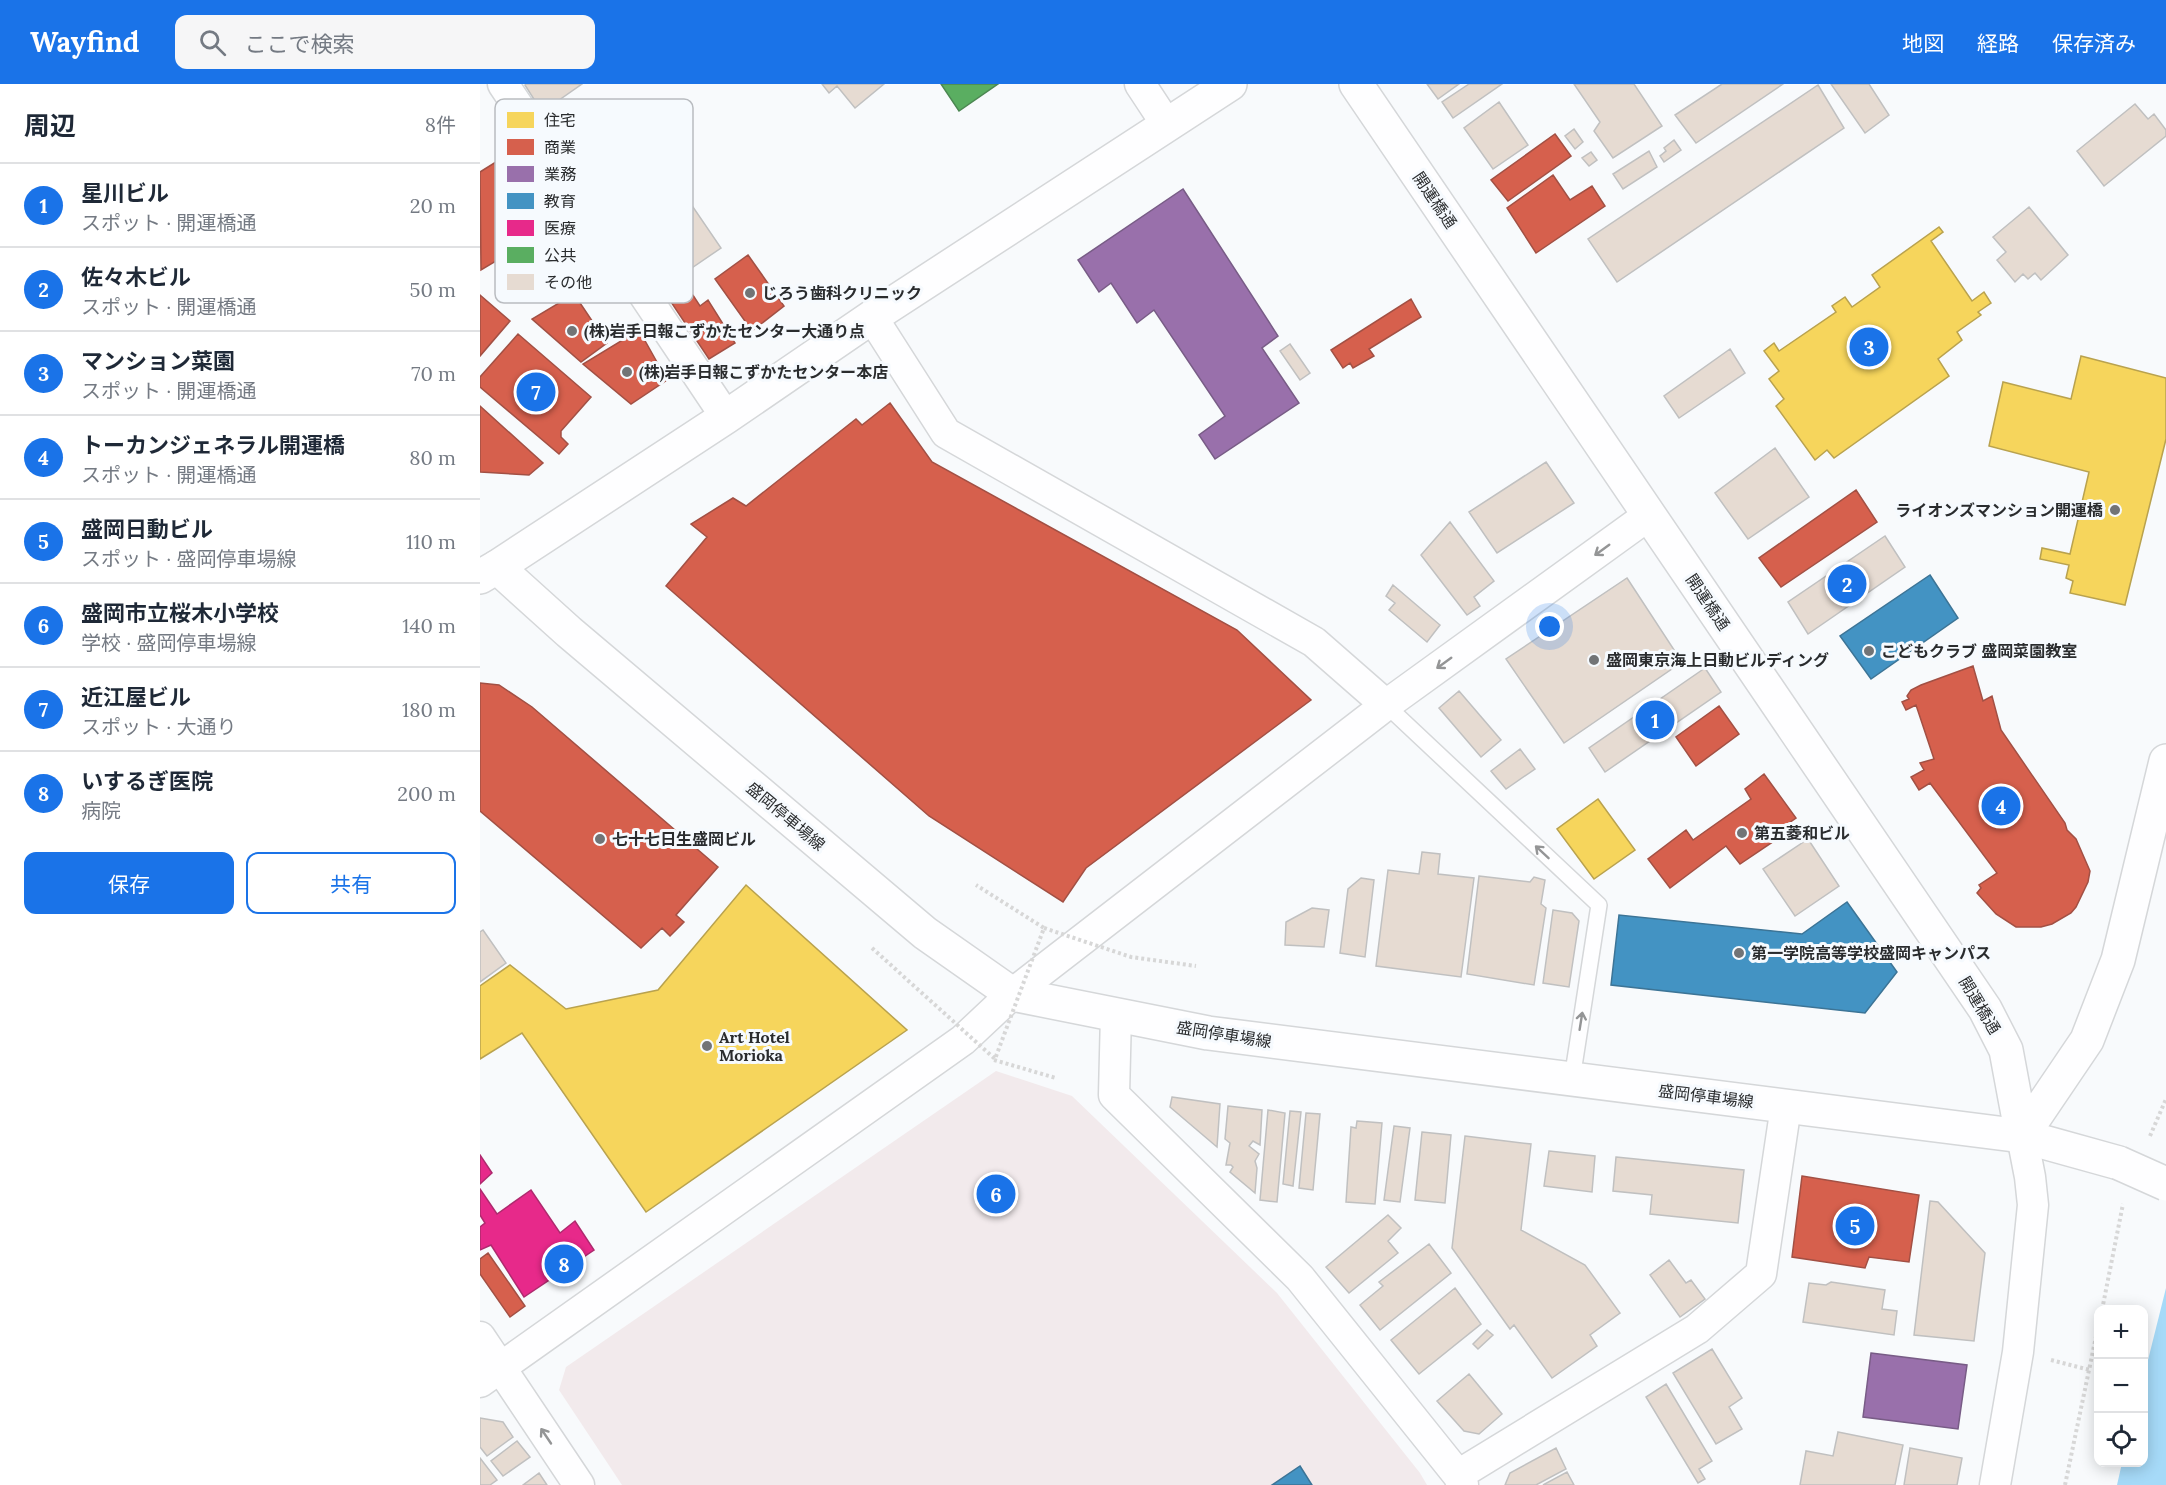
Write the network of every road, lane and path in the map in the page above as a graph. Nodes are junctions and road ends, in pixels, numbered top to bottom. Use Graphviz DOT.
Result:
graph roads {
  1 [pos="503,84"];
  2 [pos="1140,84"];
  3 [pos="1230,84"];
  4 [pos="1356,84"];
  5 [pos="513,99"];
  6 [pos="1167,125"];
  7 [pos="650,303"];
  8 [pos="872,317"];
  9 [pos="726,417"];
  10 [pos="1650,515"];
  11 [pos="486,566"];
  12 [pos="1386,705"];
  13 [pos="2166,761"];
  14 [pos="976,885"];
  15 [pos="1044,928"];
  16 [pos="872,948"];
  17 [pos="1196,966"];
  18 [pos="1012,994"];
  19 [pos="1116,1014"];
  20 [pos="995,1059"];
  21 [pos="986,1066"];
  22 [pos="1056,1078"];
  23 [pos="1572,1079"];
  24 [pos="1786,1106"];
  25 [pos="2022,1136"];
  26 [pos="2166,1184"];
  27 [pos="2121,1210"];
  28 [pos="2103,1305"];
  29 [pos="480,1336"];
  30 [pos="2094,1346"];
  31 [pos="490,1375"];
  32 [pos="1461,1480"];
  33 [pos="579,1485"];
  34 [pos="1995,1485"];
  35 [pos="2065,1485"];
  1 -- 5 [label="street"];
  2 -- 6 [label="street"];
  3 -- 6 [label="street"];
  4 -- 10 [label="street, 開運橋通"];
  6 -- 8 [label="street"];
  7 -- 9 [label="street"];
  8 -- 9 [label="street"];
  8 -- 12 [label="street"];
  9 -- 11 [label="street"];
  10 -- 12 [label="street, one-way"];
  10 -- 25 [label="street, 開運橋通"];
  11 -- 18 [label="street, 盛岡停車場線"];
  12 -- 18 [label="street"];
  23 -- 12 [label="lane, one-way"];
  13 -- 25 [label="street"];
  14 -- 15 [label="path, bridge"];
  15 -- 17 [label="path, bridge"];
  15 -- 20 [label="path, bridge"];
  16 -- 20 [label="path, bridge"];
  18 -- 19 [label="street, 盛岡停車場線"];
  18 -- 31 [label="street"];
  19 -- 23 [label="street, 盛岡停車場線"];
  19 -- 32 [label="street"];
  20 -- 21 [label="path"];
  20 -- 22 [label="path"];
  23 -- 24 [label="street, 盛岡停車場線"];
  24 -- 25 [label="street, 盛岡停車場線"];
  24 -- 32 [label="street"];
  25 -- 26 [label="street, 盛岡停車場線, bridge"];
  25 -- 34 [label="street"];
  27 -- 28 [label="path"];
  29 -- 31 [label="street"];
  30 -- 35 [label="path"];
  33 -- 31 [label="street, one-way"];
}
